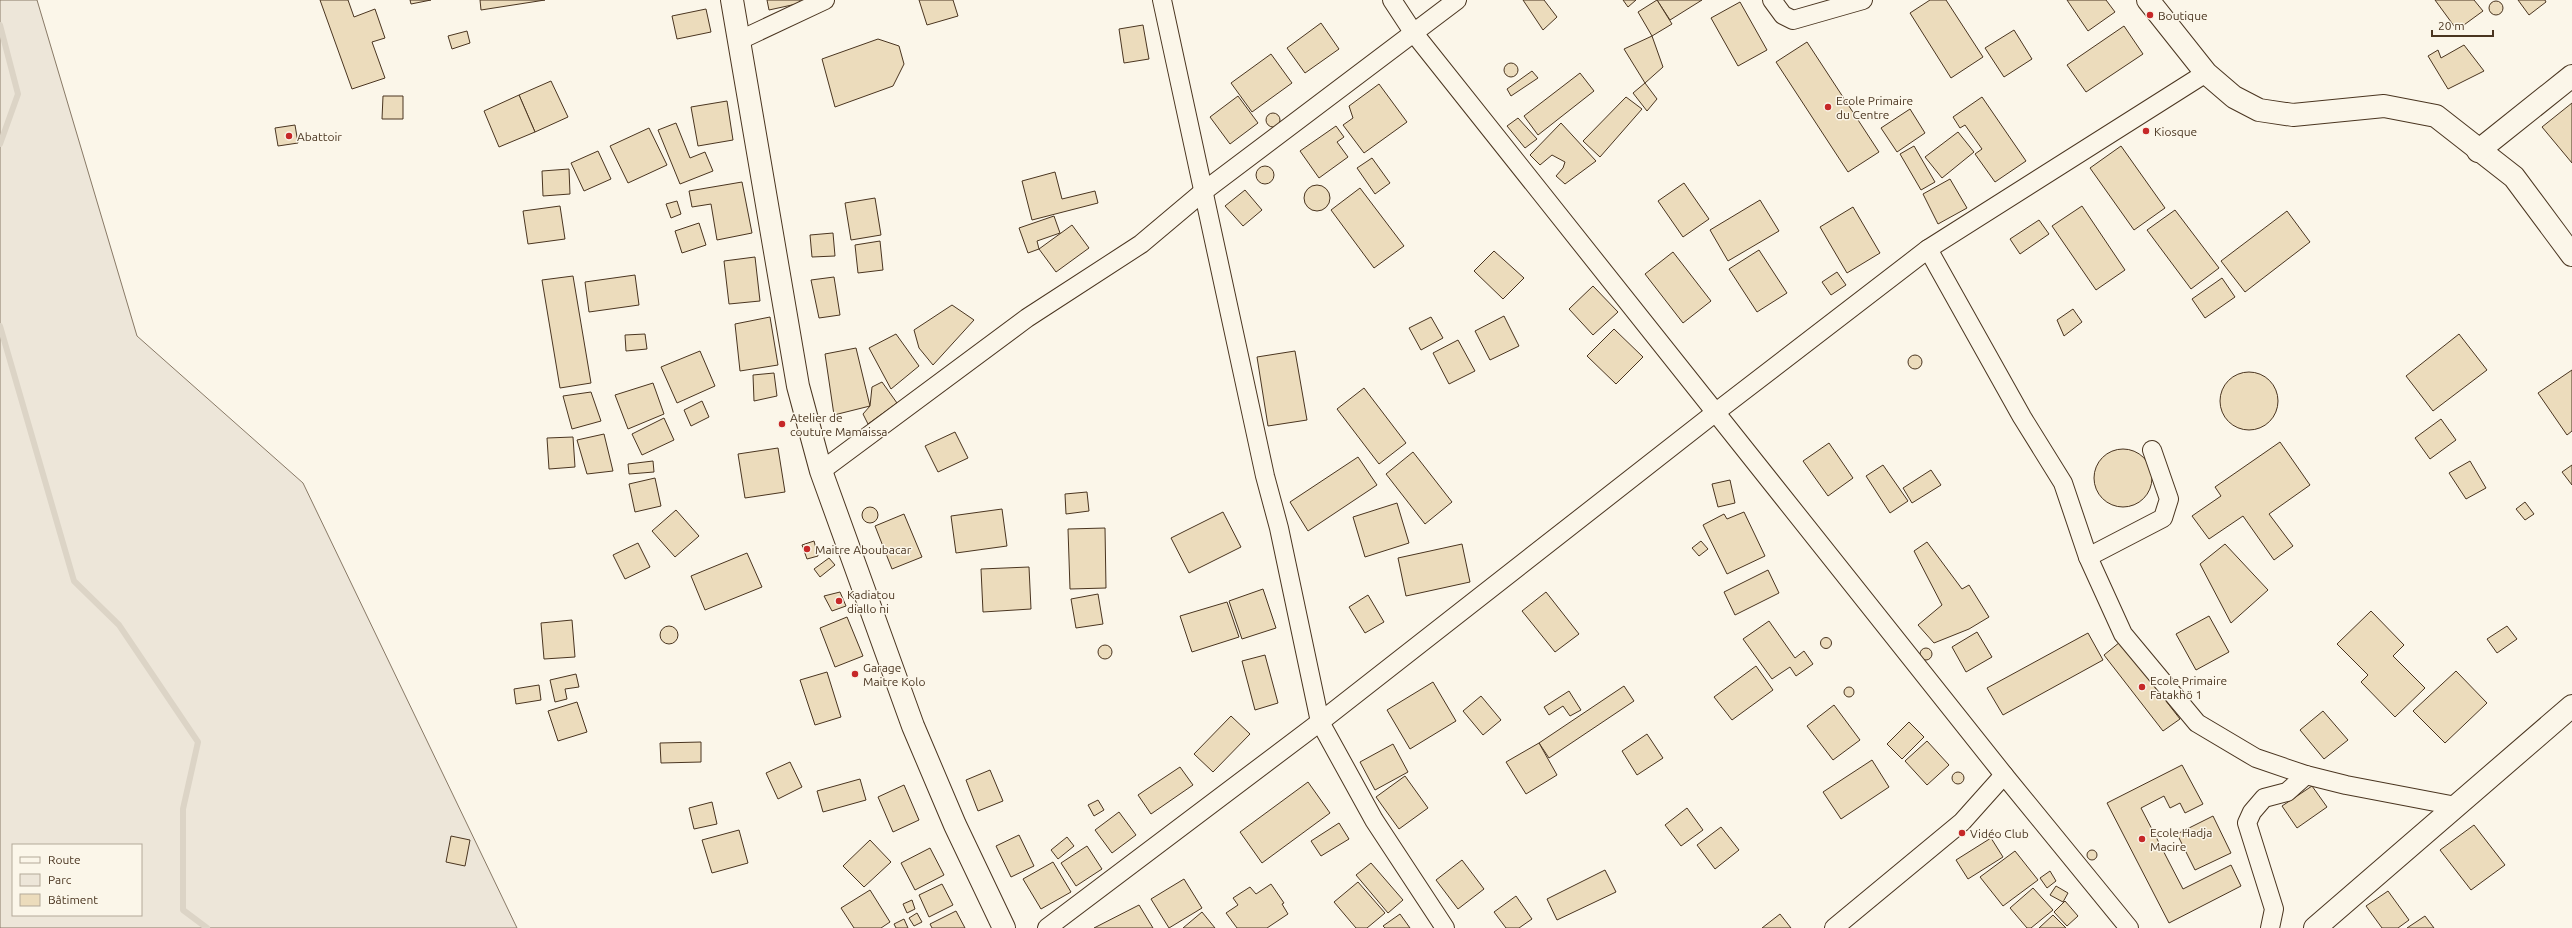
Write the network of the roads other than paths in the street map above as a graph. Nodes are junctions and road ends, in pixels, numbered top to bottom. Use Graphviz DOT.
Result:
graph roads {
  1 [pos="732,0"];
  2 [pos="825,0"];
  3 [pos="1162,0"];
  4 [pos="1392,0"];
  5 [pos="1457,0"];
  6 [pos="1772,0"];
  7 [pos="1863,0"];
  8 [pos="2148,0"];
  9 [pos="1413,32"];
  10 [pos="740,40"];
  11 [pos="2206,74"];
  12 [pos="2572,76"];
  13 [pos="2478,151"];
  14 [pos="1204,191"];
  15 [pos="1928,249"];
  16 [pos="2572,255"];
  17 [pos="1716,412"];
  18 [pos="2152,450"];
  19 [pos="821,471"];
  20 [pos="2088,557"];
  21 [pos="2572,706"];
  22 [pos="1320,722"];
  23 [pos="2004,775"];
  24 [pos="2306,775"];
  25 [pos="2456,806"];
  26 [pos="1004,928"];
  27 [pos="1047,928"];
  28 [pos="1445,928"];
  29 [pos="1834,928"];
  30 [pos="2129,928"];
  31 [pos="2270,928"];
  32 [pos="2315,928"];
  1 -- 10 [label="main road"];
  2 -- 10 [label="street"];
  3 -- 14 [label="street"];
  4 -- 9 [label="street"];
  5 -- 9 [label="street"];
  6 -- 7 [label="street"];
  8 -- 11 [label="main road"];
  9 -- 14 [label="street"];
  9 -- 17 [label="street"];
  10 -- 19 [label="main road"];
  11 -- 13 [label="main road"];
  11 -- 15 [label="street"];
  12 -- 13 [label="main road"];
  13 -- 16 [label="main road"];
  14 -- 19 [label="street"];
  14 -- 22 [label="street"];
  15 -- 17 [label="street"];
  15 -- 20 [label="street"];
  17 -- 22 [label="street"];
  17 -- 23 [label="street"];
  18 -- 20 [label="street"];
  19 -- 26 [label="main road"];
  20 -- 24 [label="street"];
  21 -- 25 [label="main road"];
  22 -- 27 [label="street"];
  22 -- 28 [label="street"];
  23 -- 29 [label="street"];
  23 -- 30 [label="street"];
  24 -- 25 [label="street"];
  24 -- 31 [label="street"];
  25 -- 32 [label="main road"];
}
